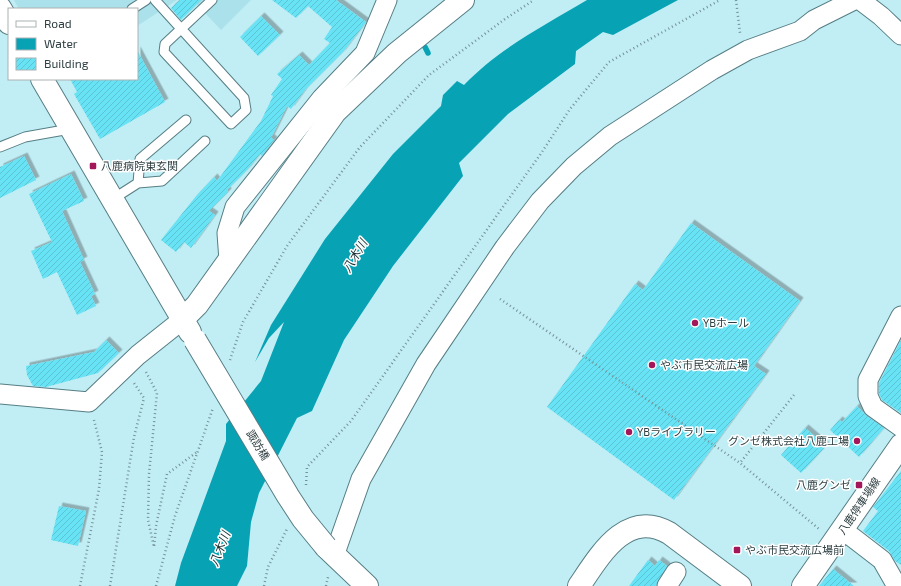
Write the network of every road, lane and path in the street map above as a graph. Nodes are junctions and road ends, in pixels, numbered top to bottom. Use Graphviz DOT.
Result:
graph roads {
  1 [pos="146,0"];
  2 [pos="155,0"];
  3 [pos="212,0"];
  4 [pos="387,0"];
  5 [pos="463,0"];
  6 [pos="534,0"];
  7 [pos="854,0"];
  8 [pos="860,0"];
  9 [pos="0,8"];
  10 [pos="134,8"];
  11 [pos="8,21"];
  12 [pos="182,28"];
  13 [pos="901,35"];
  14 [pos="43,80"];
  15 [pos="186,120"];
  16 [pos="72,129"];
  17 [pos="205,141"];
  18 [pos="0,147"];
  19 [pos="138,183"];
  20 [pos="114,199"];
  21 [pos="229,261"];
  22 [pos="500,299"];
  23 [pos="901,316"];
  24 [pos="182,320"];
  25 [pos="131,361"];
  26 [pos="228,365"];
  27 [pos="0,394"];
  28 [pos="794,395"];
  29 [pos="215,401"];
  30 [pos="90,402"];
  31 [pos="901,427"];
  32 [pos="901,445"];
  33 [pos="198,452"];
  34 [pos="740,463"];
  35 [pos="839,536"];
  36 [pos="330,551"];
  37 [pos="80,586"];
  38 [pos="110,586"];
  39 [pos="156,586"];
  40 [pos="367,586"];
  41 [pos="579,586"];
  42 [pos="740,586"];
  43 [pos="803,586"];
  44 [pos="900,586"];
  1 -- 10 [label="lane"];
  2 -- 12 [label="lane"];
  3 -- 12 [label="lane"];
  4 -- 21 [label="street"];
  5 -- 21 [label="street"];
  6 -- 26 [label="path"];
  7 -- 36 [label="street"];
  8 -- 13 [label="street"];
  9 -- 11 [label="street"];
  12 -- 12 [label="lane"];
  14 -- 16 [label="street, 諏訪橋"];
  15 -- 19 [label="lane"];
  16 -- 18 [label="lane"];
  16 -- 20 [label="street, 諏訪橋"];
  17 -- 19 [label="lane"];
  19 -- 20 [label="lane"];
  20 -- 24 [label="street, 諏訪橋"];
  21 -- 24 [label="street"];
  22 -- 34 [label="path"];
  23 -- 31 [label="street"];
  24 -- 25 [label="street"];
  24 -- 36 [label="street, 諏訪橋, bridge"];
  25 -- 30 [label="street"];
  25 -- 33 [label="path"];
  25 -- 38 [label="path"];
  27 -- 30 [label="street"];
  28 -- 34 [label="path"];
  29 -- 33 [label="path"];
  30 -- 37 [label="path"];
  32 -- 35 [label="street, 八鹿停車場線"];
  33 -- 39 [label="path"];
  34 -- 35 [label="path"];
  35 -- 43 [label="street, 八鹿停車場線"];
  35 -- 44 [label="street"];
  36 -- 40 [label="street, 諏訪橋"];
  41 -- 42 [label="street"];
}
